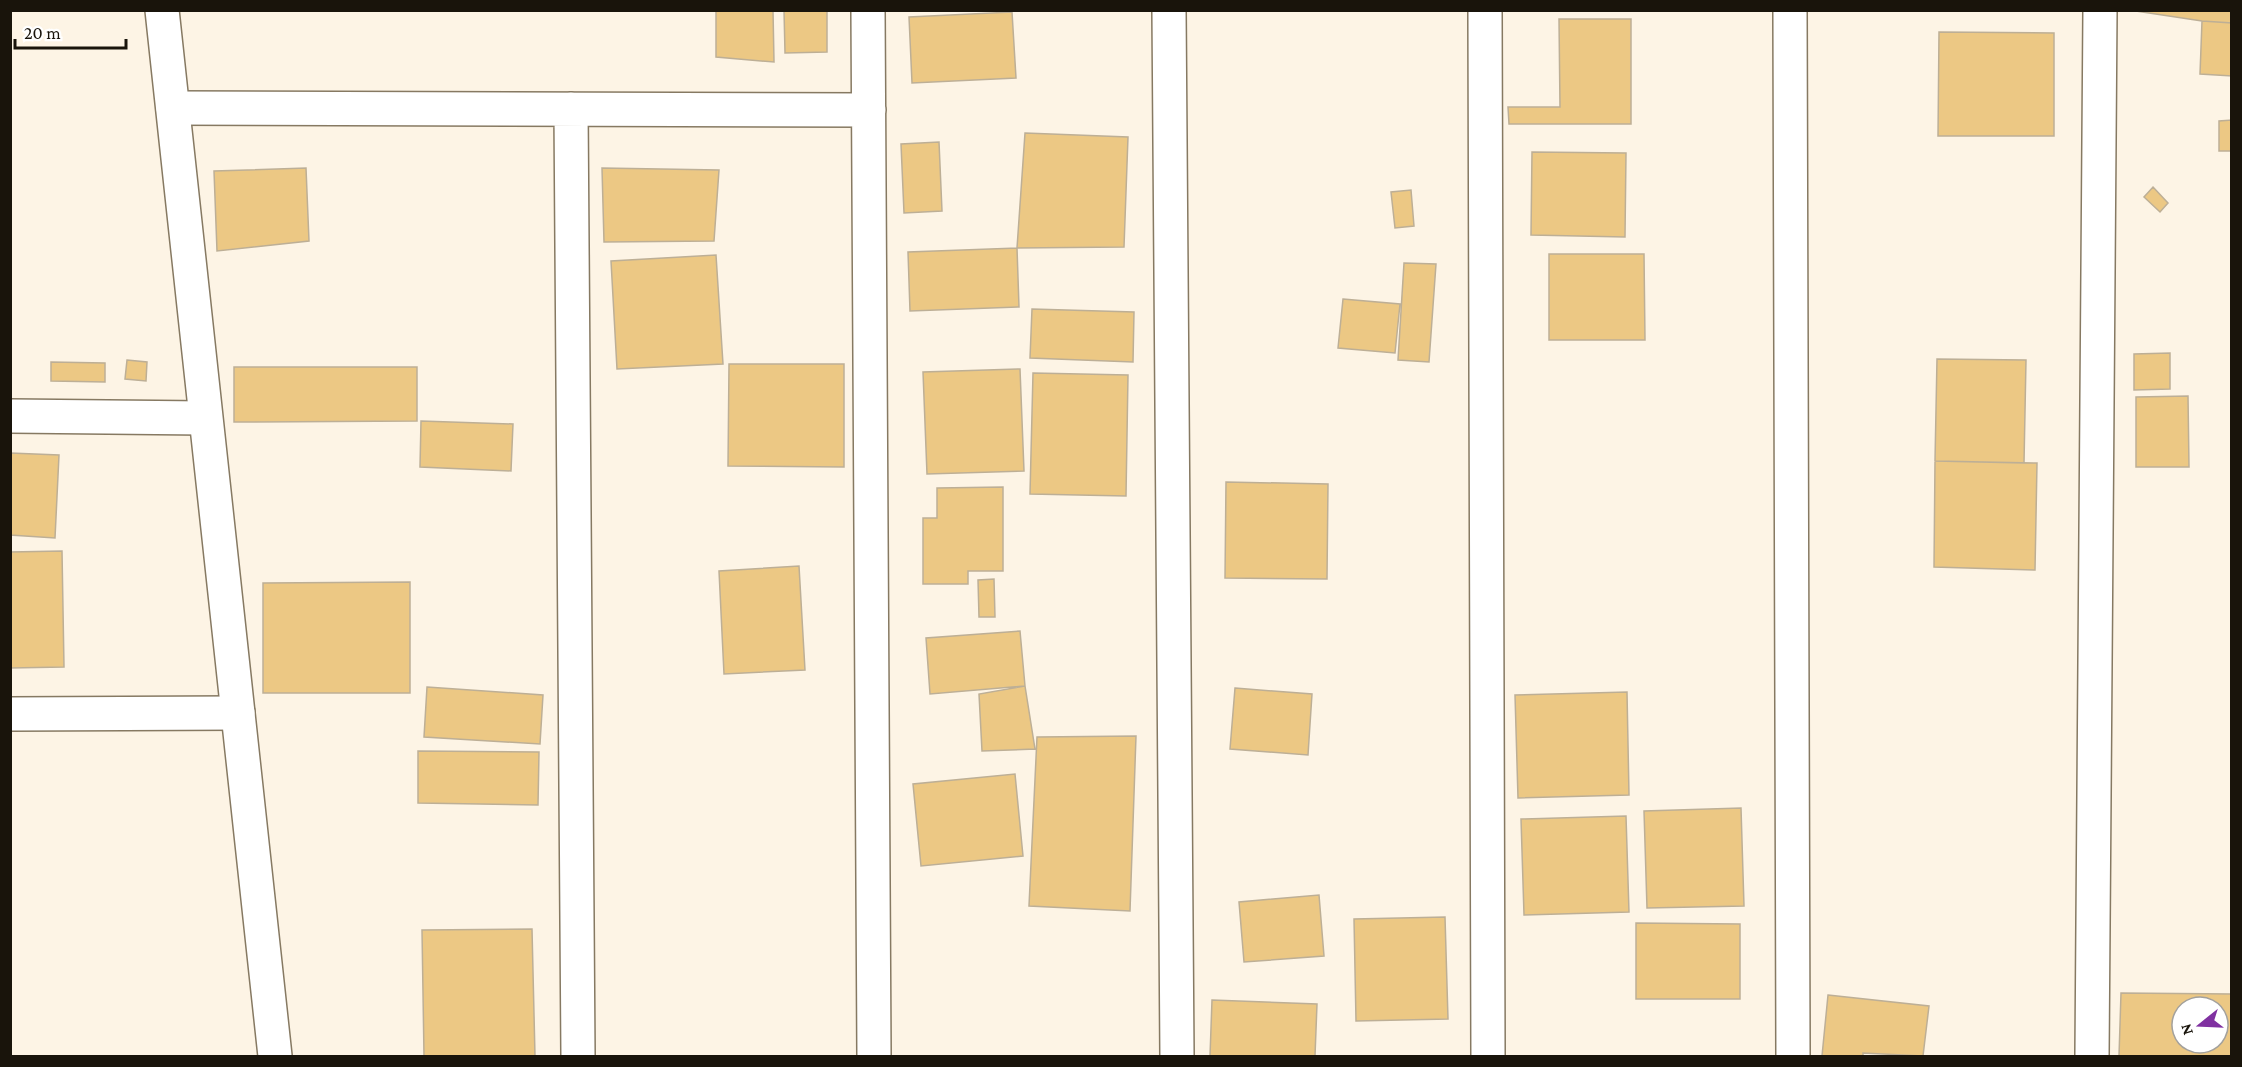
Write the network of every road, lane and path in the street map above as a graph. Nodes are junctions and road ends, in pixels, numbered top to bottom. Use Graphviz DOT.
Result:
graph roads {
  1 [pos="162,10"];
  2 [pos="868,10"];
  3 [pos="1169,10"];
  4 [pos="1485,10"];
  5 [pos="1790,10"];
  6 [pos="2100,10"];
  7 [pos="173,108"];
  8 [pos="571,109"];
  9 [pos="869,110"];
  10 [pos="10,416"];
  11 [pos="205,418"];
  12 [pos="238,713"];
  13 [pos="10,714"];
  14 [pos="275,1056"];
  15 [pos="578,1056"];
  16 [pos="874,1056"];
  17 [pos="1177,1056"];
  18 [pos="1488,1056"];
  19 [pos="1793,1056"];
  20 [pos="2092,1056"];
  1 -- 7 [label="street"];
  2 -- 9 [label="street"];
  3 -- 17 [label="street"];
  4 -- 18 [label="street"];
  5 -- 19 [label="street"];
  6 -- 20 [label="street"];
  7 -- 8 [label="street"];
  7 -- 11 [label="street"];
  8 -- 9 [label="street"];
  8 -- 15 [label="street"];
  9 -- 16 [label="street"];
  10 -- 11 [label="street"];
  11 -- 12 [label="street"];
  12 -- 13 [label="street"];
  12 -- 14 [label="street"];
}
